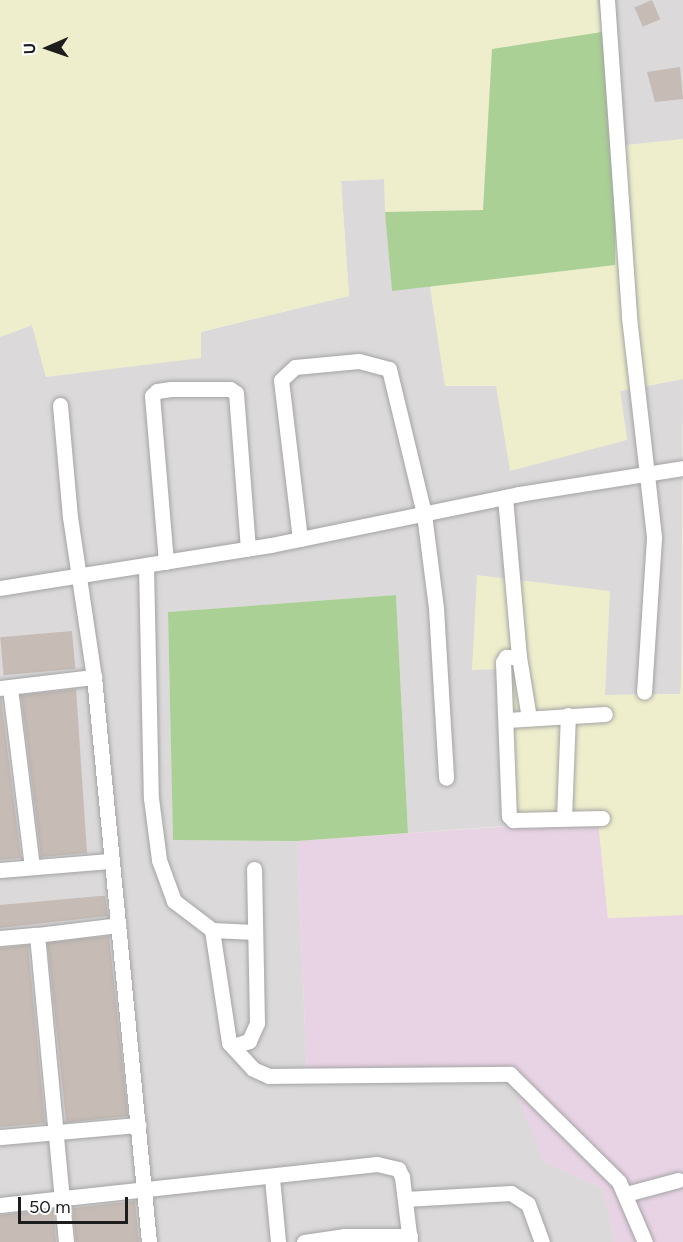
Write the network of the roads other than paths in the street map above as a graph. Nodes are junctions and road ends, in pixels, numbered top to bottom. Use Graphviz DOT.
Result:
graph roads {
  1 [pos="607,0"];
  2 [pos="60,405"];
  3 [pos="683,468"];
  4 [pos="645,475"];
  5 [pos="505,497"];
  6 [pos="424,514"];
  7 [pos="300,539"];
  8 [pos="248,549"];
  9 [pos="166,562"];
  10 [pos="146,566"];
  11 [pos="81,577"];
  12 [pos="0,588"];
  13 [pos="519,657"];
  14 [pos="94,677"];
  15 [pos="5,688"];
  16 [pos="644,692"];
  17 [pos="605,714"];
  18 [pos="568,715"];
  19 [pos="529,718"];
  20 [pos="507,720"];
  21 [pos="446,778"];
  22 [pos="564,818"];
  23 [pos="602,818"];
  24 [pos="110,861"];
  25 [pos="32,867"];
  26 [pos="254,869"];
  27 [pos="0,870"];
  28 [pos="118,925"];
  29 [pos="212,930"];
  30 [pos="255,932"];
  31 [pos="37,935"];
  32 [pos="0,938"];
  33 [pos="233,1046"];
  34 [pos="138,1125"];
  35 [pos="57,1131"];
  36 [pos="0,1137"];
  37 [pos="273,1178"];
  38 [pos="678,1180"];
  39 [pos="144,1191"];
  40 [pos="626,1194"];
  41 [pos="62,1199"];
  42 [pos="405,1199"];
  43 [pos="0,1205"];
  44 [pos="344,1239"];
  45 [pos="410,1239"];
  46 [pos="66,1242"];
  47 [pos="149,1242"];
  48 [pos="278,1242"];
  49 [pos="304,1242"];
  50 [pos="542,1242"];
  51 [pos="645,1242"];
  1 -- 4 [label="street"];
  2 -- 11 [label="street"];
  3 -- 4 [label="street"];
  4 -- 5 [label="street"];
  4 -- 16 [label="street"];
  5 -- 6 [label="street"];
  5 -- 13 [label="street"];
  6 -- 7 [label="street"];
  6 -- 7 [label="street"];
  6 -- 21 [label="street"];
  7 -- 8 [label="street"];
  8 -- 9 [label="street"];
  8 -- 9 [label="street"];
  9 -- 10 [label="street"];
  10 -- 11 [label="street"];
  10 -- 29 [label="street"];
  11 -- 12 [label="street"];
  11 -- 14 [label="street"];
  13 -- 19 [label="street"];
  13 -- 20 [label="street"];
  14 -- 15 [label="street"];
  14 -- 24 [label="street"];
  15 -- 25 [label="street"];
  17 -- 18 [label="street"];
  18 -- 19 [label="street"];
  18 -- 22 [label="street"];
  19 -- 20 [label="street"];
  20 -- 22 [label="street"];
  22 -- 23 [label="street"];
  24 -- 25 [label="street"];
  24 -- 28 [label="street"];
  25 -- 27 [label="street"];
  26 -- 30 [label="street"];
  28 -- 31 [label="street"];
  28 -- 34 [label="street"];
  29 -- 30 [label="street"];
  29 -- 33 [label="street"];
  30 -- 33 [label="street"];
  31 -- 32 [label="street"];
  31 -- 35 [label="street"];
  33 -- 40 [label="street"];
  34 -- 35 [label="street"];
  34 -- 39 [label="street"];
  35 -- 36 [label="street"];
  35 -- 41 [label="street"];
  37 -- 39 [label="street"];
  37 -- 42 [label="street"];
  37 -- 48 [label="street"];
  38 -- 40 [label="street"];
  39 -- 41 [label="street"];
  39 -- 47 [label="street"];
  40 -- 51 [label="street"];
  41 -- 43 [label="street"];
  41 -- 46 [label="street"];
  42 -- 45 [label="street"];
  42 -- 50 [label="street"];
  44 -- 45 [label="street"];
  44 -- 49 [label="street"];
}
